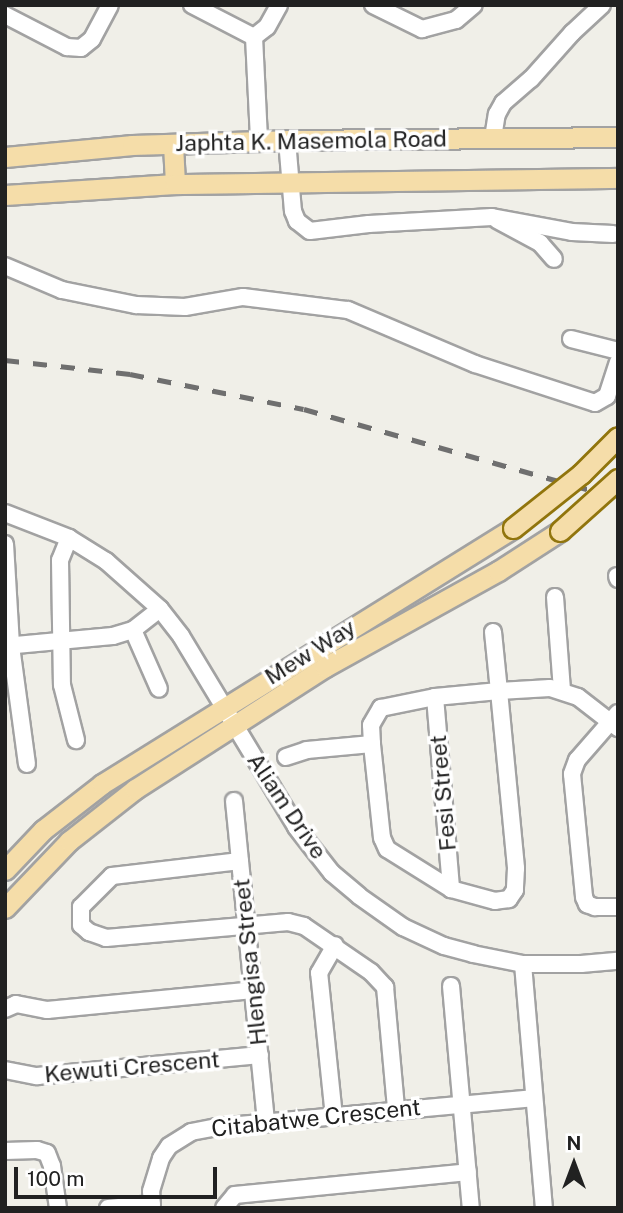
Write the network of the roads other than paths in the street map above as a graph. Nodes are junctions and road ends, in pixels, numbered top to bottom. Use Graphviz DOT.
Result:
graph roads {
  1 [pos="110,5"];
  2 [pos="192,5"];
  3 [pos="279,5"];
  4 [pos="474,5"];
  5 [pos="602,5"];
  6 [pos="377,6"];
  7 [pos="5,15"];
  8 [pos="254,37"];
  9 [pos="618,137"];
  10 [pos="494,138"];
  11 [pos="288,139"];
  12 [pos="259,141"];
  13 [pos="173,144"];
  14 [pos="5,157"];
  15 [pos="618,178"];
  16 [pos="293,183"];
  17 [pos="175,184"];
  18 [pos="5,195"];
  19 [pos="492,217"];
  20 [pos="613,234"];
  21 [pos="554,259"];
  22 [pos="5,266"];
  23 [pos="571,339"];
  24 [pos="618,351"];
  25 [pos="618,362"];
  26 [pos="618,437"];
  27 [pos="618,479"];
  28 [pos="6,513"];
  29 [pos="5,519"];
  30 [pos="69,538"];
  31 [pos="5,544"];
  32 [pos="555,597"];
  33 [pos="160,609"];
  34 [pos="133,630"];
  35 [pos="493,632"];
  36 [pos="63,641"];
  37 [pos="8,646"];
  38 [pos="159,689"];
  39 [pos="562,690"];
  40 [pos="499,691"];
  41 [pos="435,697"];
  42 [pos="222,707"];
  43 [pos="615,721"];
  44 [pos="234,725"];
  45 [pos="76,740"];
  46 [pos="372,744"];
  47 [pos="286,757"];
  48 [pos="27,764"];
  49 [pos="234,801"];
  50 [pos="240,861"];
  51 [pos="5,870"];
  52 [pos="451,889"];
  53 [pos="618,907"];
  54 [pos="5,908"];
  55 [pos="246,926"];
  56 [pos="335,945"];
  57 [pos="618,961"];
  58 [pos="523,964"];
  59 [pos="451,986"];
  60 [pos="253,990"];
  61 [pos="5,1009"];
  62 [pos="260,1055"];
  63 [pos="5,1070"];
  64 [pos="533,1098"];
  65 [pos="461,1104"];
  66 [pos="396,1109"];
  67 [pos="334,1117"];
  68 [pos="266,1123"];
  69 [pos="5,1151"];
  70 [pos="468,1172"];
  71 [pos="152,1206"];
  72 [pos="58,1208"];
  73 [pos="108,1208"];
  74 [pos="224,1208"];
  75 [pos="471,1208"];
  76 [pos="544,1208"];
  1 -- 7 [label="street"];
  2 -- 8 [label="street"];
  3 -- 8 [label="street"];
  4 -- 6 [label="street"];
  5 -- 10 [label="street"];
  8 -- 12 [label="street"];
  9 -- 10 [label="main road, Japhta K. Masemola Road"];
  10 -- 11 [label="main road, Japhta K. Masemola Road"];
  11 -- 12 [label="main road, Japhta K. Masemola Road"];
  11 -- 16 [label="street"];
  12 -- 13 [label="main road, Japhta K. Masemola Road"];
  13 -- 14 [label="main road, Japhta K. Masemola Road"];
  13 -- 17 [label="main road"];
  15 -- 16 [label="main road, Japhta K. Masemola Road"];
  16 -- 17 [label="main road, Japhta K. Masemola Road"];
  16 -- 19 [label="street"];
  17 -- 18 [label="main road, Japhta K. Masemola Road"];
  19 -- 20 [label="street"];
  19 -- 21 [label="street"];
  22 -- 25 [label="street"];
  23 -- 24 [label="street"];
  26 -- 42 [label="main road, Mew Way, bridge"];
  27 -- 44 [label="main road, Mew Way, bridge"];
  28 -- 29 [label="street"];
  28 -- 30 [label="street, Aliam Drive"];
  30 -- 33 [label="street, Aliam Drive"];
  30 -- 36 [label="street"];
  31 -- 37 [label="street"];
  32 -- 39 [label="street"];
  33 -- 34 [label="street"];
  33 -- 42 [label="street, Aliam Drive"];
  34 -- 36 [label="street"];
  34 -- 38 [label="street"];
  35 -- 40 [label="street"];
  36 -- 37 [label="street"];
  36 -- 45 [label="street"];
  37 -- 48 [label="street"];
  39 -- 40 [label="street"];
  39 -- 43 [label="street"];
  40 -- 41 [label="street"];
  40 -- 52 [label="street"];
  41 -- 46 [label="street"];
  41 -- 52 [label="street, Fesi Street"];
  42 -- 44 [label="street, Aliam Drive"];
  42 -- 51 [label="main road, Mew Way"];
  43 -- 53 [label="street"];
  44 -- 54 [label="main road, Mew Way"];
  44 -- 58 [label="street, Aliam Drive"];
  46 -- 47 [label="street"];
  46 -- 52 [label="street"];
  49 -- 50 [label="street, Hlengisa Street"];
  50 -- 55 [label="street, Hlengisa Street"];
  50 -- 55 [label="street"];
  55 -- 56 [label="street"];
  55 -- 60 [label="street, Hlengisa Street"];
  56 -- 66 [label="street"];
  56 -- 67 [label="street"];
  57 -- 58 [label="street, Aliam Drive"];
  58 -- 64 [label="street"];
  59 -- 65 [label="street"];
  60 -- 61 [label="street"];
  60 -- 62 [label="street, Hlengisa Street"];
  62 -- 63 [label="street, Kewuti Crescent"];
  62 -- 68 [label="street, Hlengisa Street"];
  64 -- 65 [label="street, Citabatwe Crescent"];
  64 -- 76 [label="street"];
  65 -- 66 [label="street, Citabatwe Crescent"];
  65 -- 70 [label="street"];
  66 -- 67 [label="street, Citabatwe Crescent"];
  67 -- 68 [label="street, Citabatwe Crescent"];
  68 -- 71 [label="street, Citabatwe Crescent"];
  69 -- 72 [label="street"];
  70 -- 74 [label="street"];
  70 -- 75 [label="street"];
  71 -- 73 [label="street"];
}
